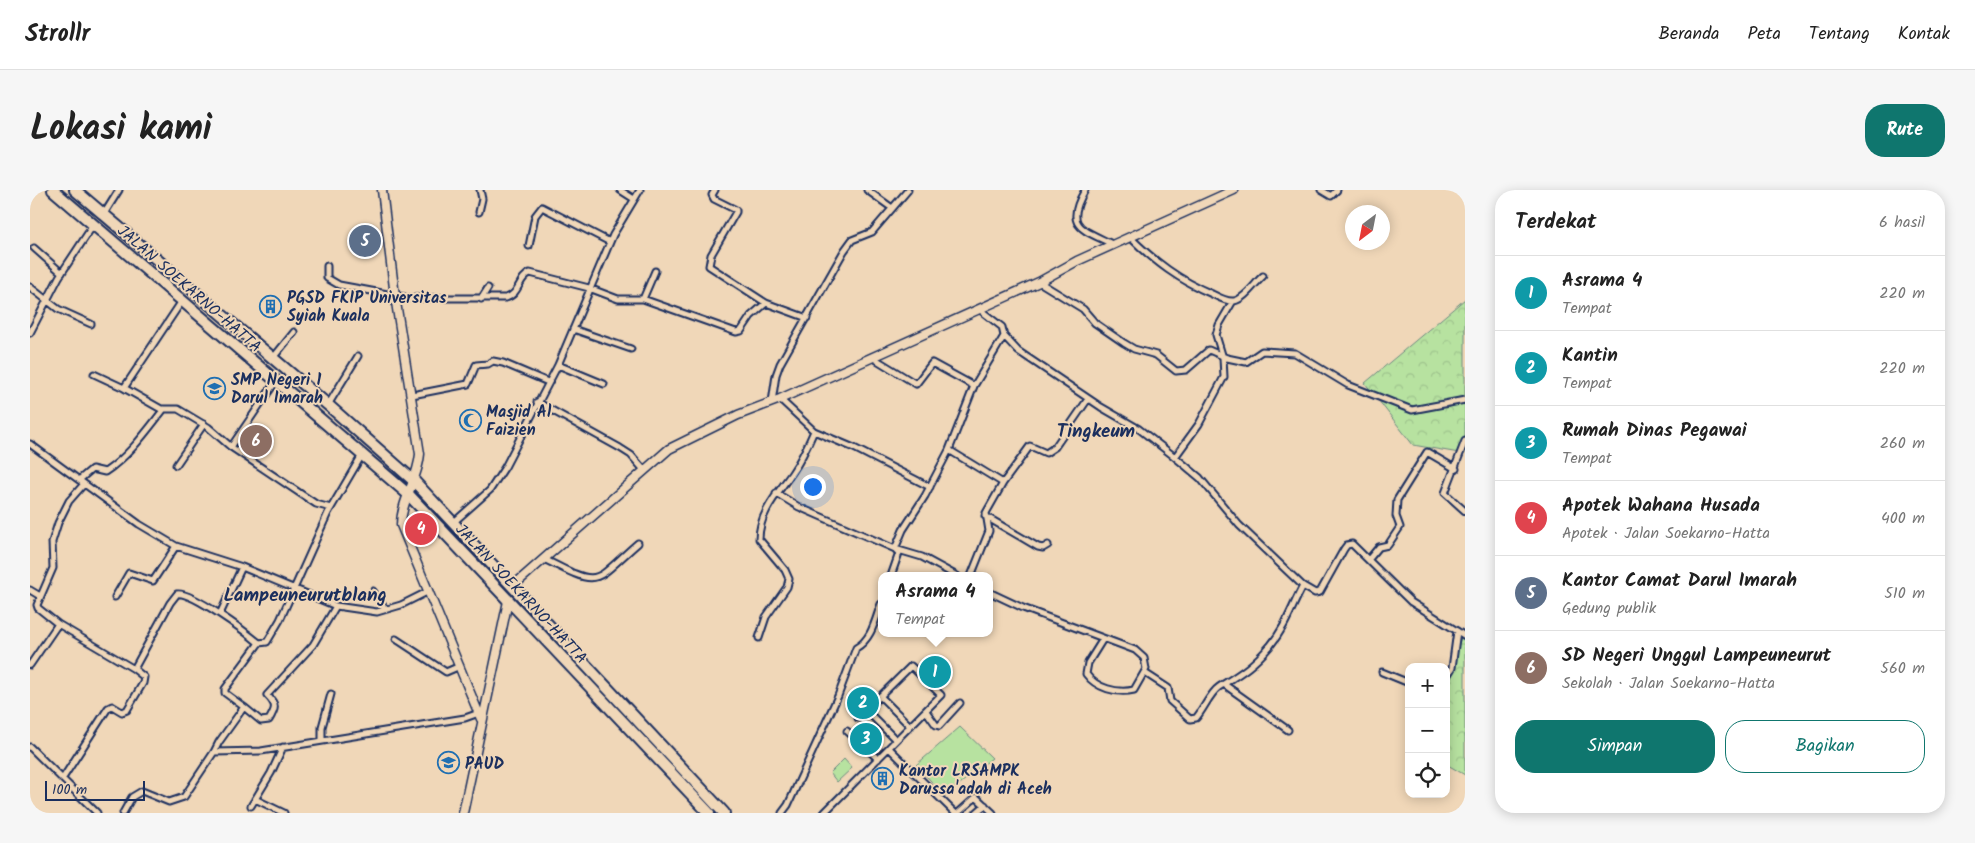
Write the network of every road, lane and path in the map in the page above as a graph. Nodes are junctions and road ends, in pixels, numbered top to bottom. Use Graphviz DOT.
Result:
graph roads {
  1 [pos="53,190"];
  2 [pos="75,190"];
  3 [pos="119,190"];
  4 [pos="382,190"];
  5 [pos="480,190"];
  6 [pos="620,190"];
  7 [pos="640,190"];
  8 [pos="714,190"];
  9 [pos="867,190"];
  10 [pos="908,190"];
  11 [pos="1085,190"];
  12 [pos="1234,190"];
  13 [pos="1321,190"];
  14 [pos="1337,190"];
  15 [pos="634,199"];
  16 [pos="892,208"];
  17 [pos="479,212"];
  18 [pos="104,214"];
  19 [pos="94,224"];
  20 [pos="1130,237"];
  21 [pos="610,242"];
  22 [pos="1114,244"];
  23 [pos="529,246"];
  24 [pos="34,248"];
  25 [pos="327,266"];
  26 [pos="655,271"];
  27 [pos="62,272"];
  28 [pos="1263,276"];
  29 [pos="1039,282"];
  30 [pos="30,287"];
  31 [pos="488,288"];
  32 [pos="589,288"];
  33 [pos="395,296"];
  34 [pos="481,299"];
  35 [pos="643,299"];
  36 [pos="46,301"];
  37 [pos="182,301"];
  38 [pos="1233,301"];
  39 [pos="766,302"];
  40 [pos="979,308"];
  41 [pos="806,318"];
  42 [pos="91,324"];
  43 [pos="573,329"];
  44 [pos="294,332"];
  45 [pos="30,333"];
  46 [pos="1004,336"];
  47 [pos="631,349"];
  48 [pos="1222,354"];
  49 [pos="358,356"];
  50 [pos="872,357"];
  51 [pos="273,359"];
  52 [pos="558,365"];
  53 [pos="94,374"];
  54 [pos="276,381"];
  55 [pos="548,382"];
  56 [pos="604,384"];
  57 [pos="974,386"];
  58 [pos="124,388"];
  59 [pos="412,395"];
  60 [pos="1088,399"];
  61 [pos="1465,400"];
  62 [pos="776,401"];
  63 [pos="537,402"];
  64 [pos="328,405"];
  65 [pos="164,409"];
  66 [pos="204,424"];
  67 [pos="814,431"];
  68 [pos="1465,441"];
  69 [pos="30,444"];
  70 [pos="231,446"];
  71 [pos="949,450"];
  72 [pos="362,455"];
  73 [pos="1175,456"];
  74 [pos="1458,462"];
  75 [pos="176,465"];
  76 [pos="1465,465"];
  77 [pos="1456,469"];
  78 [pos="644,470"];
  79 [pos="414,481"];
  80 [pos="82,482"];
  81 [pos="1003,483"];
  82 [pos="930,486"];
  83 [pos="776,493"];
  84 [pos="408,494"];
  85 [pos="330,508"];
  86 [pos="1465,511"];
  87 [pos="986,516"];
  88 [pos="454,522"];
  89 [pos="638,543"];
  90 [pos="1048,545"];
  91 [pos="176,546"];
  92 [pos="895,549"];
  93 [pos="544,559"];
  94 [pos="1370,560"];
  95 [pos="242,567"];
  96 [pos="892,572"];
  97 [pos="950,572"];
  98 [pos="973,572"];
  99 [pos="512,586"];
  100 [pos="1303,586"];
  101 [pos="295,589"];
  102 [pos="30,590"];
  103 [pos="373,591"];
  104 [pos="429,591"];
  105 [pos="993,594"];
  106 [pos="40,596"];
  107 [pos="115,597"];
  108 [pos="508,601"];
  109 [pos="336,606"];
  110 [pos="385,610"];
  111 [pos="878,612"];
  112 [pos="220,614"];
  113 [pos="58,624"];
  114 [pos="1456,631"];
  115 [pos="1465,636"];
  116 [pos="759,638"];
  117 [pos="1103,638"];
  118 [pos="396,640"];
  119 [pos="259,643"];
  120 [pos="30,665"];
  121 [pos="460,666"];
  122 [pos="134,669"];
  123 [pos="581,670"];
  124 [pos="1450,671"];
  125 [pos="1382,672"];
  126 [pos="1145,673"];
  127 [pos="1405,681"];
  128 [pos="1226,685"];
  129 [pos="331,694"];
  130 [pos="880,696"];
  131 [pos="960,703"];
  132 [pos="244,707"];
  133 [pos="866,710"];
  134 [pos="926,711"];
  135 [pos="480,716"];
  136 [pos="858,718"];
  137 [pos="910,726"];
  138 [pos="1288,730"];
  139 [pos="847,731"];
  140 [pos="896,740"];
  141 [pos="322,741"];
  142 [pos="30,747"];
  143 [pos="283,747"];
  144 [pos="889,748"];
  145 [pos="214,752"];
  146 [pos="878,759"];
  147 [pos="63,778"];
  148 [pos="255,798"];
  149 [pos="985,805"];
  150 [pos="252,806"];
  151 [pos="705,812"];
  152 [pos="97,813"];
  153 [pos="123,813"];
  154 [pos="284,813"];
  155 [pos="463,813"];
  156 [pos="724,813"];
  157 [pos="782,813"];
  158 [pos="824,813"];
  159 [pos="956,813"];
  160 [pos="976,813"];
  161 [pos="993,813"];
  1 -- 19 [label="highway, JALAN SOEKARNO-HATTA"];
  2 -- 18 [label="highway, JALAN SOEKARNO-HATTA"];
  3 -- 18 [label="street"];
  4 -- 33 [label="street"];
  5 -- 17 [label="street"];
  6 -- 15 [label="street"];
  7 -- 15 [label="street"];
  8 -- 39 [label="street"];
  9 -- 16 [label="street"];
  10 -- 16 [label="street"];
  11 -- 22 [label="street"];
  12 -- 20 [label="street"];
  13 -- 14 [label="street"];
  15 -- 21 [label="street"];
  16 -- 41 [label="street"];
  18 -- 51 [label="highway, JALAN SOEKARNO-HATTA"];
  19 -- 27 [label="street"];
  19 -- 37 [label="highway, JALAN SOEKARNO-HATTA"];
  20 -- 22 [label="street"];
  20 -- 38 [label="street"];
  21 -- 23 [label="street"];
  21 -- 32 [label="street"];
  22 -- 29 [label="street"];
  24 -- 27 [label="street"];
  25 -- 33 [label="street"];
  26 -- 35 [label="street"];
  27 -- 36 [label="street"];
  28 -- 38 [label="street"];
  29 -- 40 [label="street"];
  29 -- 48 [label="street"];
  30 -- 36 [label="street"];
  31 -- 34 [label="street"];
  32 -- 34 [label="street"];
  32 -- 35 [label="street"];
  32 -- 43 [label="street"];
  33 -- 34 [label="street"];
  33 -- 59 [label="street"];
  35 -- 39 [label="street"];
  36 -- 42 [label="street"];
  36 -- 45 [label="street"];
  37 -- 54 [label="highway, JALAN SOEKARNO-HATTA"];
  37 -- 58 [label="street"];
  38 -- 48 [label="street"];
  39 -- 41 [label="street"];
  40 -- 46 [label="street"];
  40 -- 50 [label="street"];
  41 -- 62 [label="street"];
  43 -- 47 [label="street"];
  43 -- 52 [label="street"];
  44 -- 51 [label="street"];
  46 -- 57 [label="street"];
  46 -- 60 [label="street"];
  48 -- 61 [label="street"];
  48 -- 73 [label="street"];
  49 -- 64 [label="street"];
  50 -- 57 [label="street"];
  50 -- 62 [label="street"];
  51 -- 64 [label="highway, JALAN SOEKARNO-HATTA"];
  52 -- 55 [label="street"];
  52 -- 56 [label="street"];
  53 -- 58 [label="street"];
  54 -- 70 [label="street"];
  54 -- 72 [label="highway, JALAN SOEKARNO-HATTA"];
  55 -- 59 [label="street"];
  55 -- 63 [label="street"];
  57 -- 71 [label="street"];
  58 -- 65 [label="street"];
  59 -- 79 [label="street"];
  60 -- 73 [label="street"];
  60 -- 81 [label="street"];
  62 -- 67 [label="street"];
  62 -- 78 [label="street"];
  63 -- 78 [label="street"];
  63 -- 88 [label="street"];
  64 -- 79 [label="highway, JALAN SOEKARNO-HATTA"];
  65 -- 66 [label="street"];
  65 -- 80 [label="street"];
  66 -- 70 [label="street"];
  66 -- 75 [label="street"];
  67 -- 82 [label="street"];
  67 -- 83 [label="street"];
  68 -- 74 [label="street"];
  69 -- 80 [label="street"];
  70 -- 85 [label="street"];
  71 -- 81 [label="street"];
  71 -- 82 [label="street"];
  72 -- 84 [label="highway, JALAN SOEKARNO-HATTA"];
  72 -- 85 [label="street"];
  73 -- 100 [label="street"];
  74 -- 76 [label="street"];
  74 -- 77 [label="street"];
  77 -- 86 [label="street"];
  77 -- 94 [label="street"];
  78 -- 93 [label="street"];
  79 -- 84 [label="street"];
  79 -- 88 [label="highway, JALAN SOEKARNO-HATTA"];
  80 -- 91 [label="street"];
  80 -- 106 [label="street"];
  81 -- 87 [label="street"];
  82 -- 92 [label="street"];
  83 -- 92 [label="street"];
  83 -- 116 [label="street"];
  84 -- 104 [label="street"];
  84 -- 108 [label="highway, JALAN SOEKARNO-HATTA"];
  85 -- 101 [label="street"];
  87 -- 90 [label="street"];
  87 -- 98 [label="street"];
  88 -- 99 [label="highway, JALAN SOEKARNO-HATTA"];
  89 -- 93 [label="street"];
  91 -- 95 [label="street"];
  91 -- 107 [label="street"];
  92 -- 96 [label="street"];
  92 -- 97 [label="street"];
  93 -- 99 [label="street"];
  94 -- 100 [label="street"];
  94 -- 114 [label="street"];
  95 -- 101 [label="street"];
  95 -- 112 [label="street"];
  99 -- 123 [label="highway, JALAN SOEKARNO-HATTA"];
  100 -- 128 [label="street"];
  101 -- 109 [label="street"];
  101 -- 119 [label="street"];
  102 -- 106 [label="street"];
  103 -- 110 [label="street"];
  104 -- 110 [label="street"];
  104 -- 121 [label="street"];
  105 -- 117 [label="street"];
  106 -- 113 [label="street"];
  108 -- 123 [label="highway, JALAN SOEKARNO-HATTA"];
  108 -- 135 [label="street"];
  109 -- 110 [label="street"];
  109 -- 132 [label="street"];
  111 -- 157 [label="street"];
  112 -- 119 [label="street"];
  112 -- 122 [label="street"];
  113 -- 120 [label="street"];
  113 -- 122 [label="street"];
  114 -- 115 [label="street"];
  114 -- 124 [label="street"];
  117 -- 126 [label="street"];
  117 -- 126 [label="street"];
  118 -- 121 [label="street"];
  119 -- 132 [label="street"];
  121 -- 135 [label="street"];
  122 -- 147 [label="street"];
  123 -- 151 [label="highway, JALAN SOEKARNO-HATTA"];
  123 -- 156 [label="highway, JALAN SOEKARNO-HATTA"];
  125 -- 127 [label="street"];
  126 -- 128 [label="street"];
  128 -- 138 [label="street"];
  129 -- 141 [label="street"];
  130 -- 133 [label="street"];
  130 -- 134 [label="street"];
  130 -- 137 [label="street"];
  131 -- 134 [label="street"];
  132 -- 145 [label="street"];
  133 -- 136 [label="street"];
  133 -- 140 [label="street"];
  134 -- 137 [label="street"];
  135 -- 141 [label="street"];
  135 -- 155 [label="street"];
  137 -- 140 [label="street"];
  139 -- 146 [label="street"];
  140 -- 144 [label="street"];
  141 -- 143 [label="street"];
  142 -- 147 [label="street"];
  143 -- 145 [label="street"];
  143 -- 148 [label="street"];
  144 -- 146 [label="street"];
  144 -- 159 [label="street"];
  145 -- 153 [label="street"];
  146 -- 158 [label="street"];
  147 -- 152 [label="street"];
  148 -- 150 [label="street"];
  148 -- 154 [label="street"];
  149 -- 159 [label="street"];
  149 -- 160 [label="street"];
  149 -- 161 [label="street"];
}
